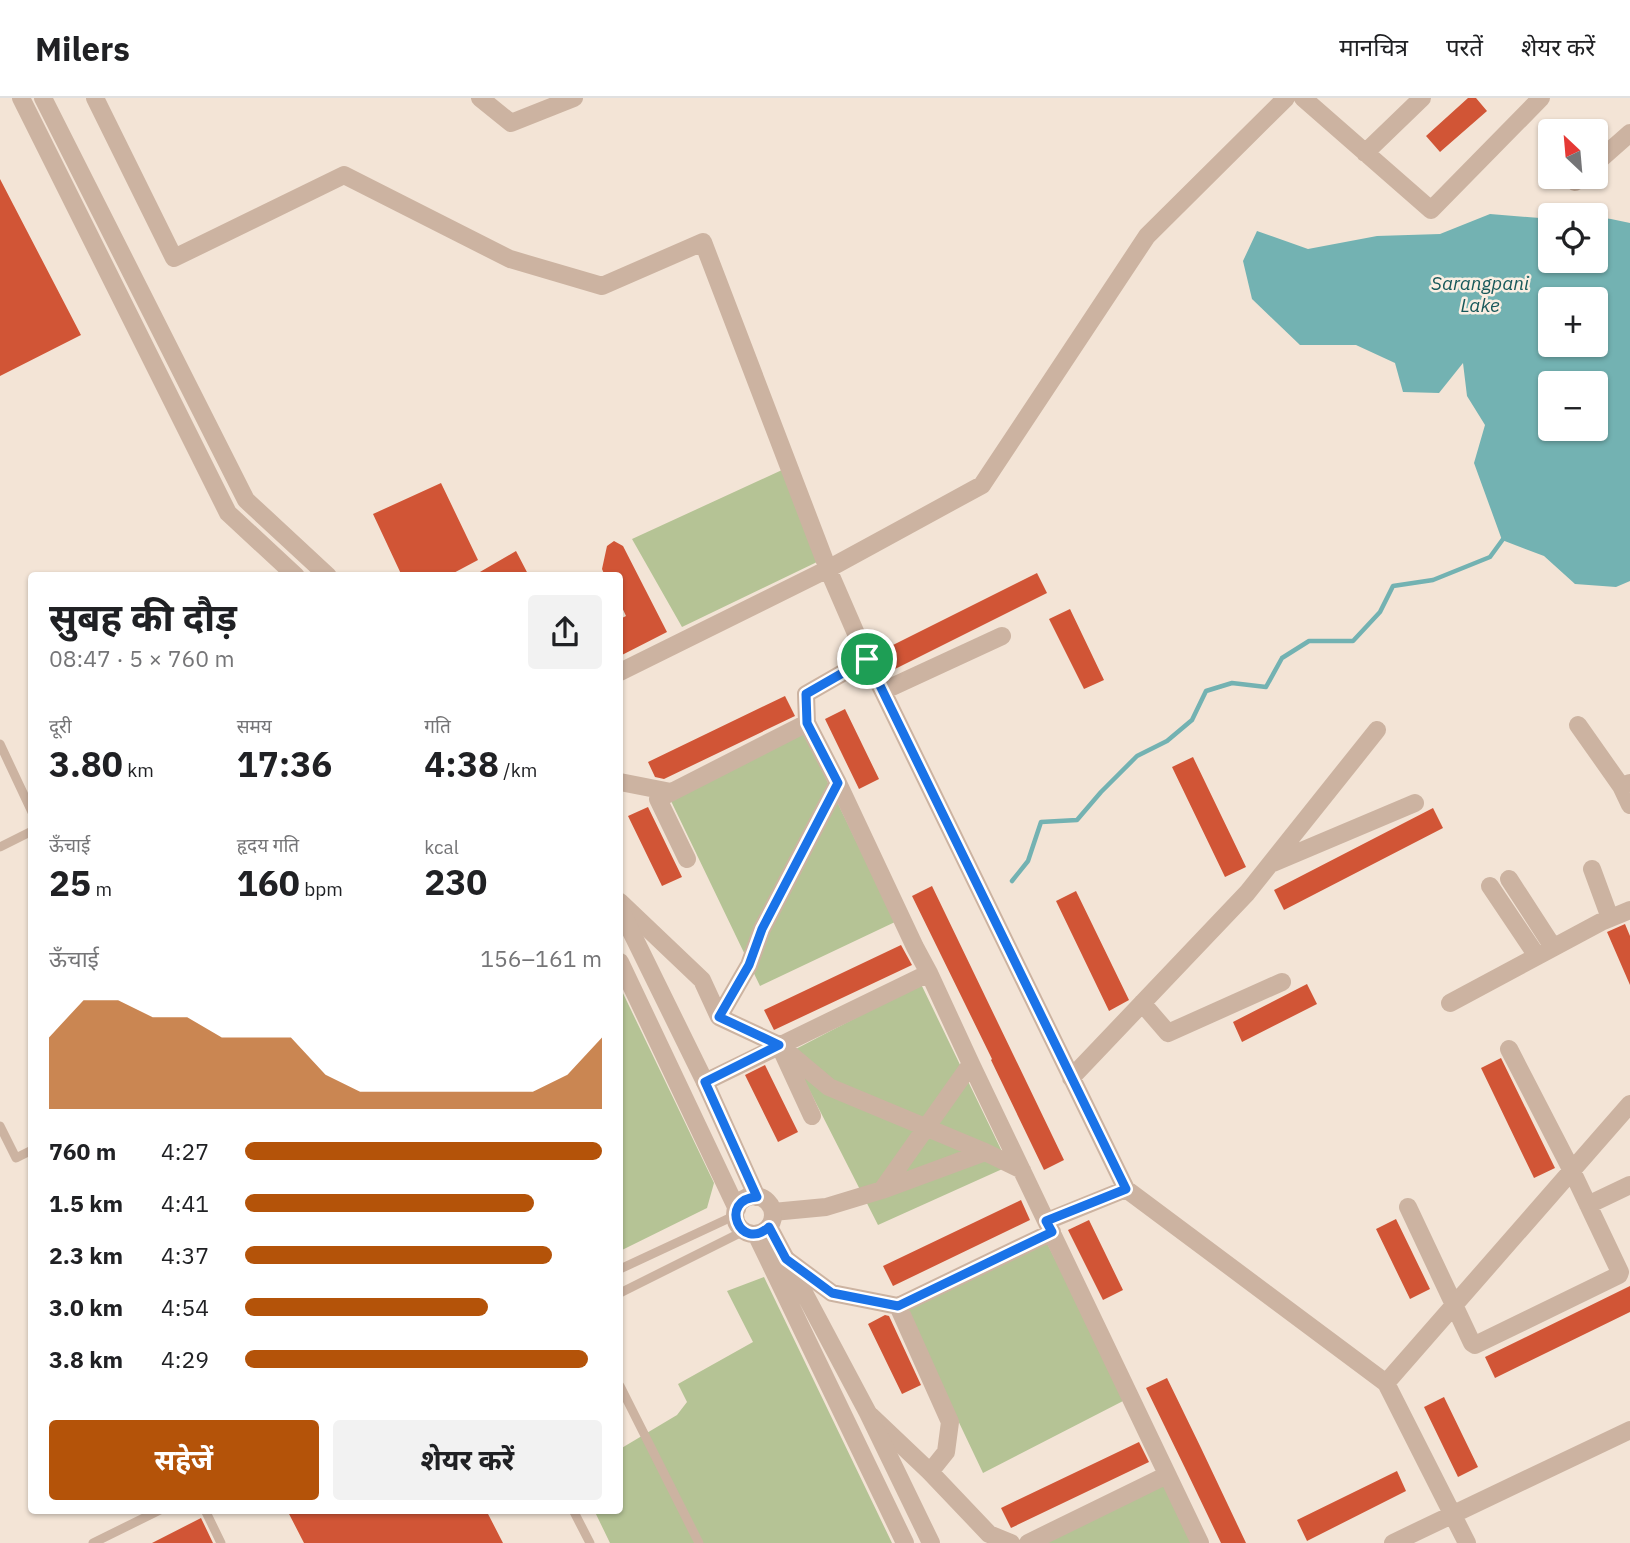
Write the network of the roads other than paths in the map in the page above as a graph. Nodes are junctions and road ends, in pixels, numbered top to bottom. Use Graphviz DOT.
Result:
graph roads {
  1 [pos="21,98"];
  2 [pos="43,98"];
  3 [pos="94,98"];
  4 [pos="480,98"];
  5 [pos="574,98"];
  6 [pos="1286,98"];
  7 [pos="1303,98"];
  8 [pos="1422,98"];
  9 [pos="1541,98"];
  10 [pos="1630,133"];
  11 [pos="1608,152"];
  12 [pos="1365,153"];
  13 [pos="828,569"];
  14 [pos="292,572"];
  15 [pos="324,572"];
  16 [pos="1002,636"];
  17 [pos="867,659"];
  18 [pos="623,671"];
  19 [pos="883,691"];
  20 [pos="807,723"];
  21 [pos="1578,724"];
  22 [pos="1377,730"];
  23 [pos="0,744"];
  24 [pos="623,783"];
  25 [pos="838,783"];
  26 [pos="1626,784"];
  27 [pos="671,792"];
  28 [pos="1415,803"];
  29 [pos="28,804"];
  30 [pos="1630,804"];
  31 [pos="28,833"];
  32 [pos="0,847"];
  33 [pos="687,859"];
  34 [pos="1269,865"];
  35 [pos="1592,869"];
  36 [pos="1509,879"];
  37 [pos="1490,886"];
  38 [pos="623,905"];
  39 [pos="1630,910"];
  40 [pos="623,915"];
  41 [pos="1610,918"];
  42 [pos="1553,947"];
  43 [pos="1537,956"];
  44 [pos="623,968"];
  45 [pos="929,973"];
  46 [pos="1282,982"];
  47 [pos="1142,1003"];
  48 [pos="1450,1003"];
  49 [pos="719,1017"];
  50 [pos="779,1045"];
  51 [pos="1509,1049"];
  52 [pos="693,1056"];
  53 [pos="971,1064"];
  54 [pos="669,1067"];
  55 [pos="1071,1078"];
  56 [pos="705,1082"];
  57 [pos="1630,1104"];
  58 [pos="812,1116"];
  59 [pos="0,1126"];
  60 [pos="927,1128"];
  61 [pos="28,1152"];
  62 [pos="985,1152"];
  63 [pos="1022,1170"];
  64 [pos="1572,1171"];
  65 [pos="1630,1185"];
  66 [pos="1126,1189"];
  67 [pos="881,1190"];
  68 [pos="1588,1205"];
  69 [pos="1408,1207"];
  70 [pos="752,1221"];
  71 [pos="1049,1226"];
  72 [pos="786,1259"];
  73 [pos="623,1268"];
  74 [pos="623,1291"];
  75 [pos="898,1306"];
  76 [pos="1454,1306"];
  77 [pos="1386,1383"];
  78 [pos="623,1392"];
  79 [pos="868,1413"];
  80 [pos="1630,1430"];
  81 [pos="930,1472"];
  82 [pos="1167,1475"];
  83 [pos="1453,1513"];
  84 [pos="152,1514"];
  85 [pos="207,1514"];
  86 [pos="575,1514"];
  87 [pos="93,1543"];
  88 [pos="221,1543"];
  89 [pos="590,1543"];
  90 [pos="699,1543"];
  91 [pos="905,1543"];
  92 [pos="931,1543"];
  93 [pos="1011,1543"];
  94 [pos="1028,1543"];
  95 [pos="1200,1543"];
  96 [pos="1393,1543"];
  97 [pos="1467,1543"];
  1 -- 14 [label="street"];
  2 -- 15 [label="street"];
  3 -- 13 [label="street"];
  4 -- 5 [label="street"];
  6 -- 13 [label="street"];
  7 -- 12 [label="street"];
  8 -- 12 [label="street"];
  9 -- 12 [label="street"];
  10 -- 11 [label="street"];
  13 -- 17 [label="street"];
  13 -- 18 [label="street"];
  16 -- 19 [label="street"];
  17 -- 19 [label="street"];
  17 -- 20 [label="street"];
  19 -- 55 [label="street"];
  20 -- 25 [label="street"];
  20 -- 27 [label="street"];
  21 -- 26 [label="street"];
  22 -- 34 [label="street"];
  23 -- 29 [label="lane"];
  24 -- 27 [label="street"];
  25 -- 45 [label="street"];
  25 -- 49 [label="street"];
  26 -- 30 [label="street"];
  27 -- 33 [label="street"];
  28 -- 34 [label="street"];
  31 -- 32 [label="lane"];
  34 -- 47 [label="street"];
  35 -- 41 [label="street"];
  36 -- 42 [label="street"];
  37 -- 43 [label="street"];
  38 -- 49 [label="street"];
  39 -- 41 [label="street"];
  40 -- 52 [label="street"];
  41 -- 42 [label="street"];
  42 -- 43 [label="street"];
  43 -- 48 [label="street"];
  44 -- 54 [label="street"];
  45 -- 50 [label="street"];
  45 -- 53 [label="street"];
  46 -- 47 [label="street"];
  47 -- 55 [label="street"];
  49 -- 50 [label="street"];
  50 -- 56 [label="street"];
  50 -- 58 [label="street"];
  50 -- 60 [label="street"];
  51 -- 64 [label="street"];
  52 -- 54 [label="street"];
  52 -- 56 [label="street"];
  53 -- 60 [label="street"];
  53 -- 63 [label="street"];
  54 -- 70 [label="street"];
  55 -- 66 [label="street"];
  56 -- 70 [label="street"];
  57 -- 64 [label="street"];
  59 -- 61 [label="lane"];
  60 -- 62 [label="street"];
  60 -- 67 [label="street"];
  62 -- 63 [label="street"];
  62 -- 67 [label="street"];
  63 -- 71 [label="street"];
  64 -- 68 [label="street"];
  64 -- 76 [label="street"];
  65 -- 68 [label="street"];
  66 -- 71 [label="street"];
  66 -- 77 [label="street"];
  67 -- 70 [label="street"];
  68 -- 76 [label="street"];
  69 -- 76 [label="street"];
  70 -- 72 [label="street"];
  70 -- 73 [label="lane"];
  70 -- 74 [label="lane"];
  70 -- 91 [label="street"];
  71 -- 75 [label="street"];
  71 -- 82 [label="street"];
  72 -- 75 [label="street"];
  72 -- 79 [label="street"];
  75 -- 81 [label="street"];
  76 -- 77 [label="street"];
  77 -- 83 [label="street"];
  78 -- 90 [label="lane"];
  79 -- 81 [label="street"];
  79 -- 92 [label="street"];
  80 -- 83 [label="street"];
  81 -- 93 [label="street"];
  82 -- 94 [label="street"];
  82 -- 95 [label="street"];
  83 -- 96 [label="street"];
  83 -- 97 [label="street"];
  84 -- 87 [label="lane"];
  85 -- 88 [label="lane"];
  86 -- 89 [label="lane"];
}
